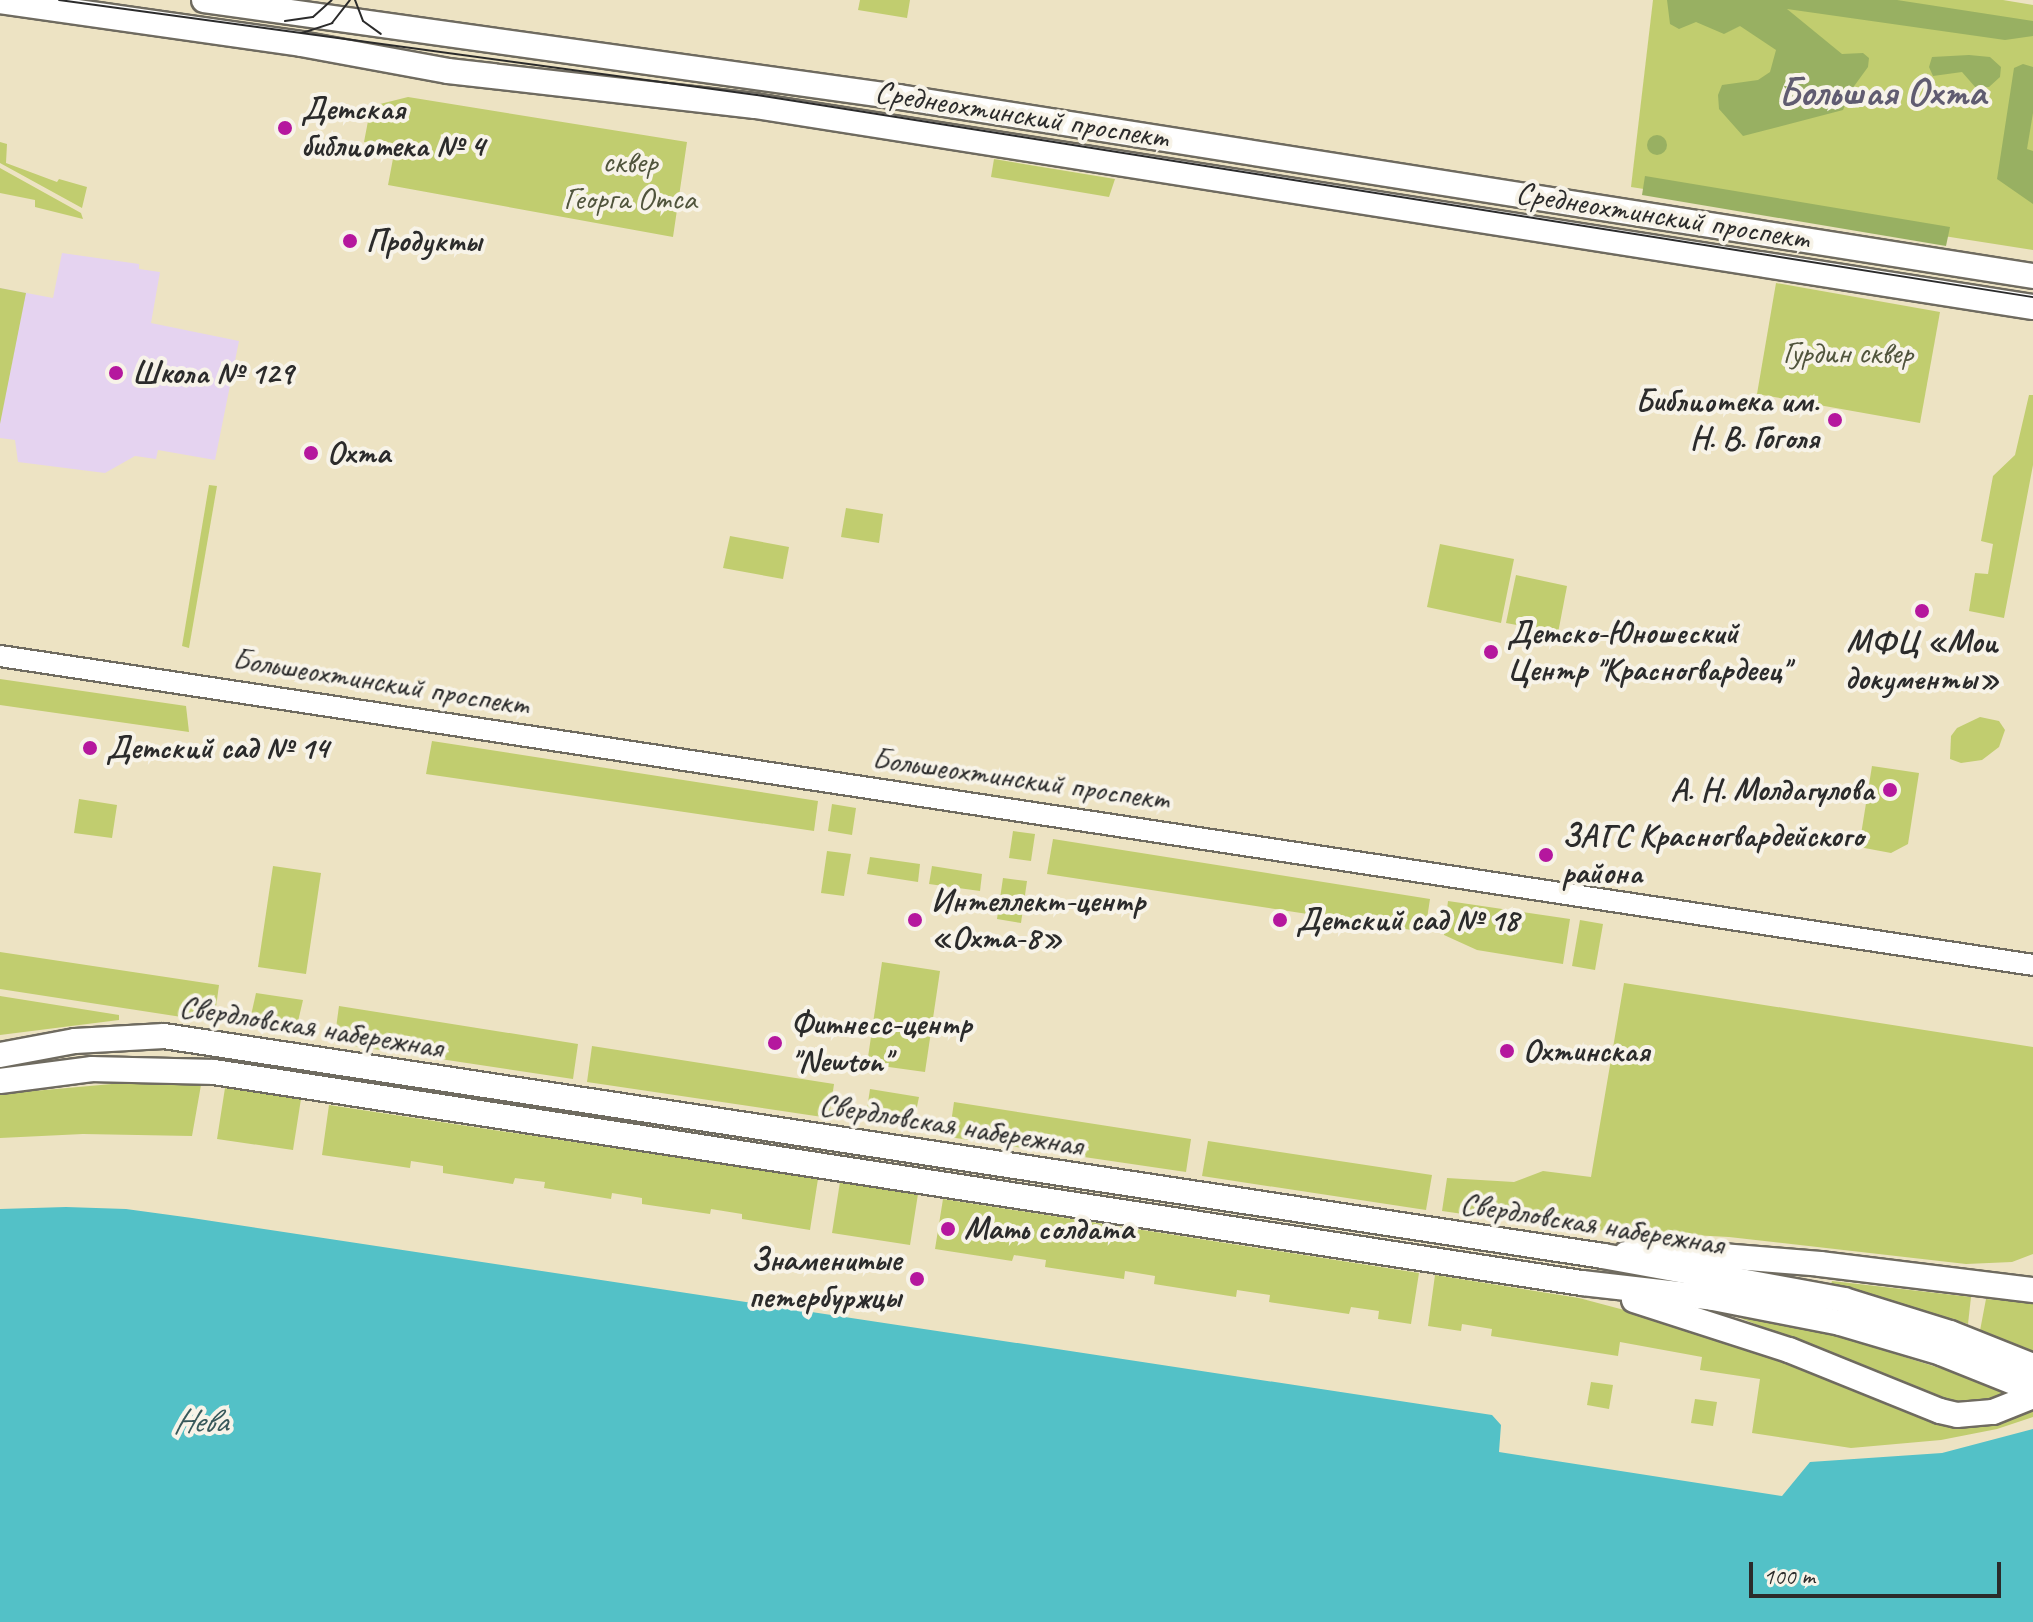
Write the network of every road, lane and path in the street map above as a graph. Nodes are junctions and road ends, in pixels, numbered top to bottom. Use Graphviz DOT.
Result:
graph roads {
  1 [pos="204,0"];
  2 [pos="0,1"];
  3 [pos="328,9"];
  4 [pos="361,11"];
  5 [pos="339,52"];
  6 [pos="2033,276"];
  7 [pos="2033,307"];
  8 [pos="0,656"];
  9 [pos="2033,965"];
  10 [pos="0,1055"];
  11 [pos="0,1081"];
  12 [pos="1603,1256"];
  13 [pos="2033,1275"];
  14 [pos="1582,1283"];
  15 [pos="2007,1285"];
  16 [pos="2033,1290"];
  17 [pos="1842,1311"];
  18 [pos="2033,1366"];
  19 [pos="2033,1393"];
  1 -- 3 [label="main road, Среднеохтинский проспект"];
  2 -- 5 [label="main road, Среднеохтинский проспект"];
  3 -- 4 [label="main road, Среднеохтинский проспект"];
  3 -- 5 [label="main road"];
  4 -- 5 [label="main road"];
  4 -- 6 [label="main road, Среднеохтинский проспект"];
  5 -- 7 [label="main road, Среднеохтинский проспект"];
  8 -- 9 [label="street, Большеохтинский проспект"];
  10 -- 12 [label="main road, Свердловская набережная"];
  11 -- 14 [label="main road, Свердловская набережная"];
  12 -- 15 [label="main road"];
  12 -- 17 [label="main road, Свердловская набережная"];
  13 -- 15 [label="street"];
  14 -- 17 [label="main road, Свердловская набережная"];
  14 -- 19 [label="main road"];
  15 -- 16 [label="main road"];
  17 -- 18 [label="main road"];
  17 -- 19 [label="main road"];
}
